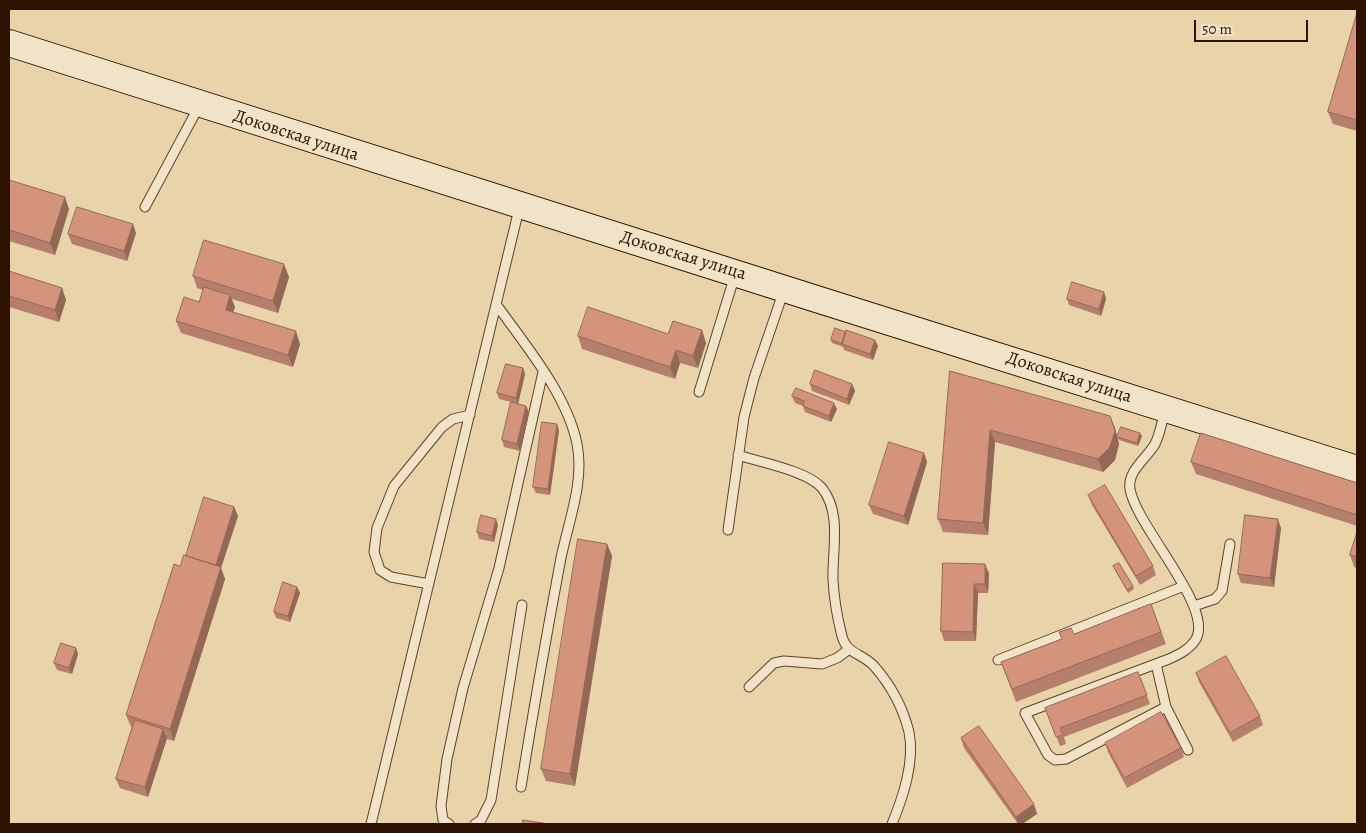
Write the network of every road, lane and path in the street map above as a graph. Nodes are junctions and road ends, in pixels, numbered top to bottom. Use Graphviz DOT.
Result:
graph roads {
  1 [pos="9,43"];
  2 [pos="200,105"];
  3 [pos="519,206"];
  4 [pos="145,207"];
  5 [pos="736,272"];
  6 [pos="785,288"];
  7 [pos="496,304"];
  8 [pos="543,372"];
  9 [pos="699,392"];
  10 [pos="1166,408"];
  11 [pos="470,414"];
  12 [pos="738,454"];
  13 [pos="1357,469"];
  14 [pos="728,530"];
  15 [pos="1230,544"];
  16 [pos="429,584"];
  17 [pos="1184,586"];
  18 [pos="522,606"];
  19 [pos="1194,606"];
  20 [pos="848,650"];
  21 [pos="998,660"];
  22 [pos="1156,664"];
  23 [pos="749,687"];
  24 [pos="1166,707"];
  25 [pos="1188,750"];
  26 [pos="521,787"];
  27 [pos="371,824"];
  28 [pos="449,824"];
  29 [pos="474,824"];
  30 [pos="892,824"];
  1 -- 2 [label="street, Доковская улица"];
  2 -- 3 [label="street, Доковская улица"];
  2 -- 4 [label="lane"];
  3 -- 5 [label="street, Доковская улица"];
  3 -- 7 [label="lane"];
  5 -- 6 [label="street, Доковская улица"];
  5 -- 9 [label="lane"];
  6 -- 10 [label="street, Доковская улица"];
  6 -- 12 [label="lane"];
  7 -- 8 [label="lane"];
  7 -- 11 [label="lane"];
  8 -- 26 [label="lane"];
  8 -- 28 [label="lane"];
  10 -- 13 [label="street, Доковская улица"];
  10 -- 17 [label="lane"];
  11 -- 16 [label="lane"];
  11 -- 16 [label="lane"];
  12 -- 14 [label="lane"];
  12 -- 20 [label="lane"];
  15 -- 19 [label="lane"];
  16 -- 27 [label="lane"];
  17 -- 19 [label="lane"];
  17 -- 21 [label="lane"];
  18 -- 29 [label="lane"];
  19 -- 22 [label="lane"];
  20 -- 23 [label="lane"];
  20 -- 30 [label="lane"];
  22 -- 24 [label="lane"];
  22 -- 24 [label="lane"];
  24 -- 25 [label="lane"];
}
